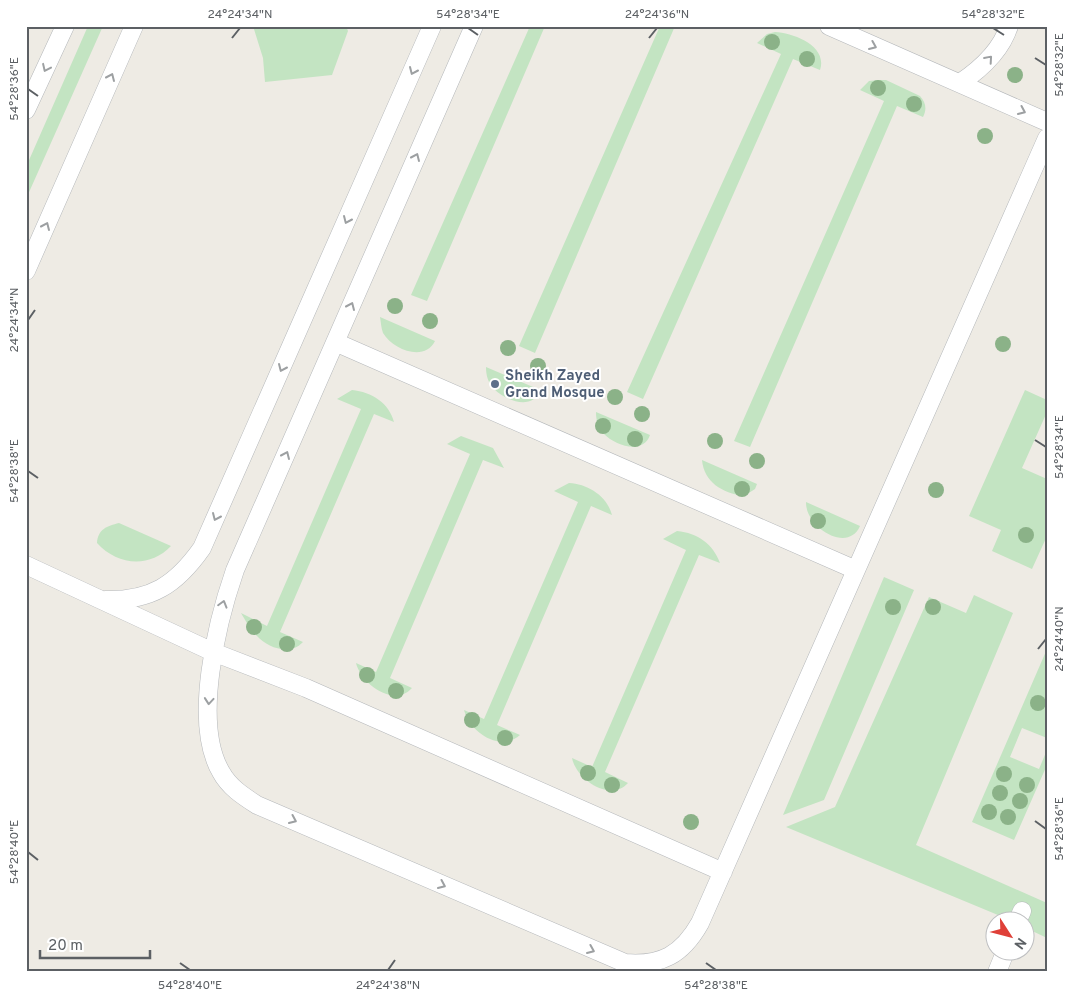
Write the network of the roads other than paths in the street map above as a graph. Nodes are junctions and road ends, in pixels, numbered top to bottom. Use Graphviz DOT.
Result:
graph roads {
  1 [pos="65,26"];
  2 [pos="134,26"];
  3 [pos="432,26"];
  4 [pos="474,26"];
  5 [pos="829,26"];
  6 [pos="1009,26"];
  7 [pos="960,83"];
  8 [pos="26,110"];
  9 [pos="1047,122"];
  10 [pos="1047,138"];
  11 [pos="26,270"];
  12 [pos="335,342"];
  13 [pos="26,564"];
  14 [pos="856,570"];
  15 [pos="100,600"];
  16 [pos="213,652"];
  17 [pos="723,872"];
  18 [pos="1002,960"];
  19 [pos="997,972"];
  1 -- 8 [label="lane, one-way"];
  11 -- 2 [label="lane, one-way"];
  3 -- 15 [label="lane, one-way"];
  12 -- 4 [label="lane, one-way"];
  5 -- 7 [label="lane, one-way"];
  7 -- 6 [label="lane, one-way"];
  7 -- 9 [label="lane, one-way"];
  10 -- 14 [label="lane"];
  12 -- 14 [label="lane"];
  16 -- 12 [label="lane, one-way"];
  13 -- 15 [label="lane"];
  14 -- 17 [label="lane"];
  15 -- 16 [label="lane"];
  16 -- 17 [label="lane"];
  16 -- 17 [label="lane, one-way"];
  18 -- 19 [label="lane"];
}
